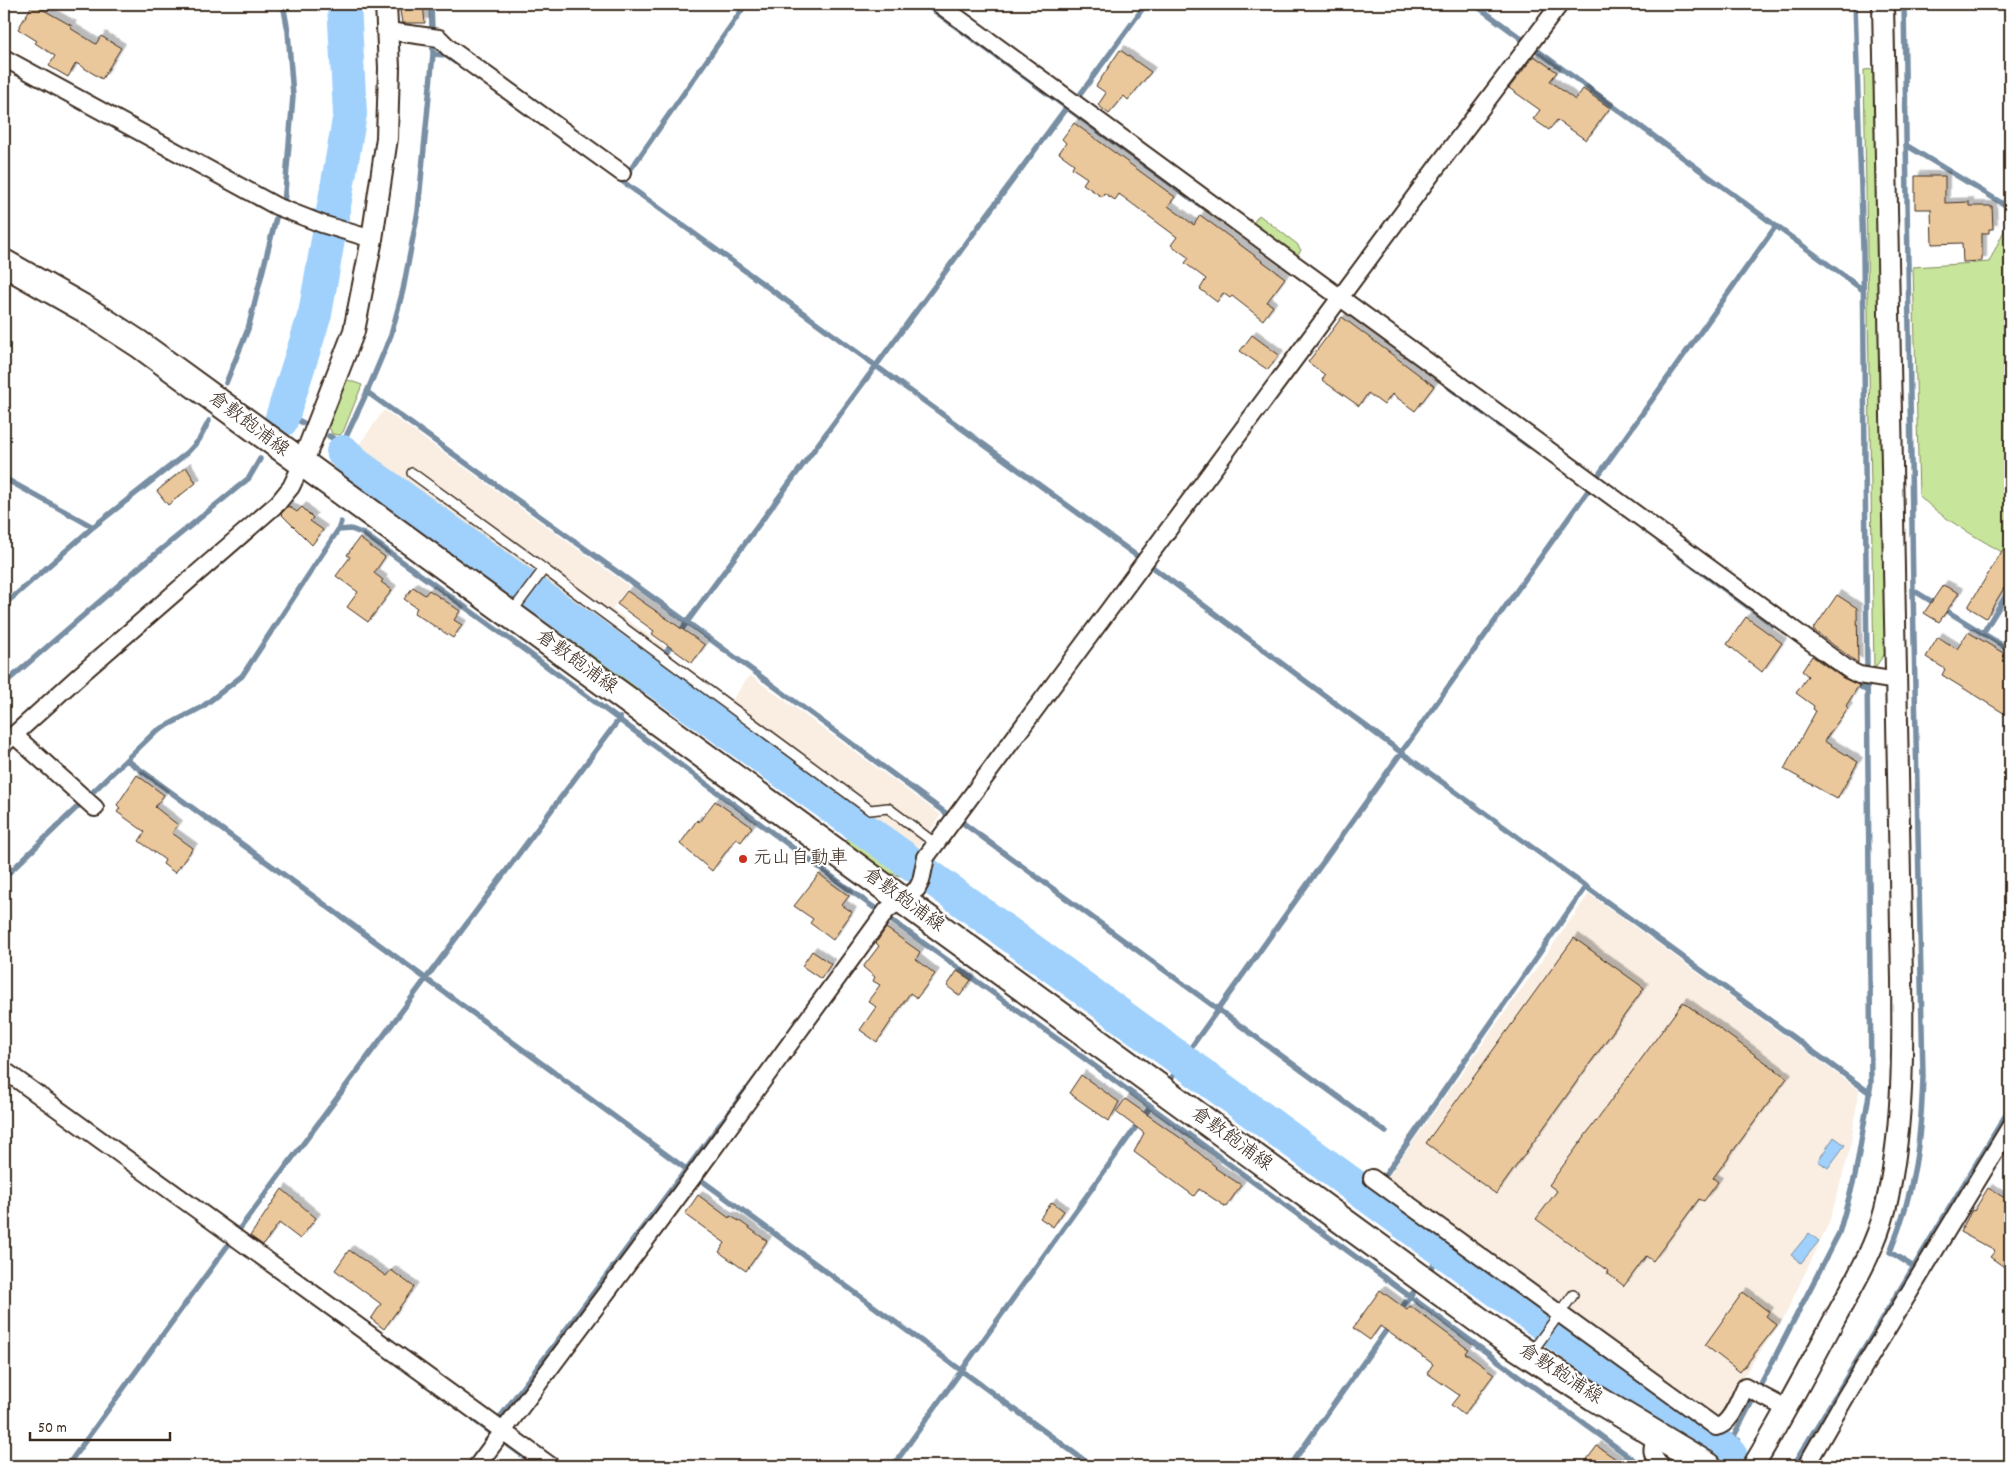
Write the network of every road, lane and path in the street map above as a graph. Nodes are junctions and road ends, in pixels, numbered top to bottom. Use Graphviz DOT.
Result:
graph roads {
  1 [pos="386,4"];
  2 [pos="939,4"];
  3 [pos="1560,4"];
  4 [pos="1883,4"];
  5 [pos="388,30"];
  6 [pos="4,58"];
  7 [pos="622,173"];
  8 [pos="372,239"];
  9 [pos="4,263"];
  10 [pos="1340,297"];
  11 [pos="302,464"];
  12 [pos="412,473"];
  13 [pos="544,570"];
  14 [pos="518,605"];
  15 [pos="1897,681"];
  16 [pos="9,740"];
  17 [pos="89,803"];
  18 [pos="936,844"];
  19 [pos="889,910"];
  20 [pos="4,1070"];
  21 [pos="2010,1127"];
  22 [pos="1377,1181"];
  23 [pos="1573,1295"];
  24 [pos="1556,1317"];
  25 [pos="1529,1355"];
  26 [pos="1785,1408"];
  27 [pos="498,1432"];
  28 [pos="1656,1435"];
  29 [pos="1755,1463"];
  30 [pos="477,1466"];
  31 [pos="550,1466"];
  32 [pos="1660,1466"];
  33 [pos="1708,1466"];
  34 [pos="1806,1466"];
  1 -- 5 [label="street"];
  2 -- 10 [label="street"];
  3 -- 10 [label="street"];
  4 -- 15 [label="street"];
  5 -- 7 [label="street"];
  5 -- 8 [label="street"];
  6 -- 8 [label="street"];
  8 -- 11 [label="street"];
  9 -- 11 [label="main road, 倉敷飽浦線"];
  10 -- 15 [label="street"];
  10 -- 18 [label="street"];
  11 -- 14 [label="main road, 倉敷飽浦線"];
  11 -- 16 [label="street"];
  12 -- 13 [label="lane"];
  13 -- 14 [label="lane"];
  13 -- 18 [label="lane"];
  14 -- 19 [label="main road, 倉敷飽浦線"];
  15 -- 26 [label="street"];
  16 -- 17 [label="street"];
  18 -- 19 [label="street"];
  19 -- 25 [label="main road, 倉敷飽浦線"];
  19 -- 27 [label="street"];
  20 -- 27 [label="street"];
  21 -- 34 [label="street"];
  22 -- 24 [label="street"];
  23 -- 24 [label="lane"];
  24 -- 25 [label="lane"];
  24 -- 26 [label="street"];
  25 -- 28 [label="main road, 倉敷飽浦線"];
  26 -- 29 [label="street"];
  27 -- 30 [label="street"];
  27 -- 31 [label="street"];
  28 -- 32 [label="street"];
  28 -- 33 [label="main road, 倉敷飽浦線"];
}
